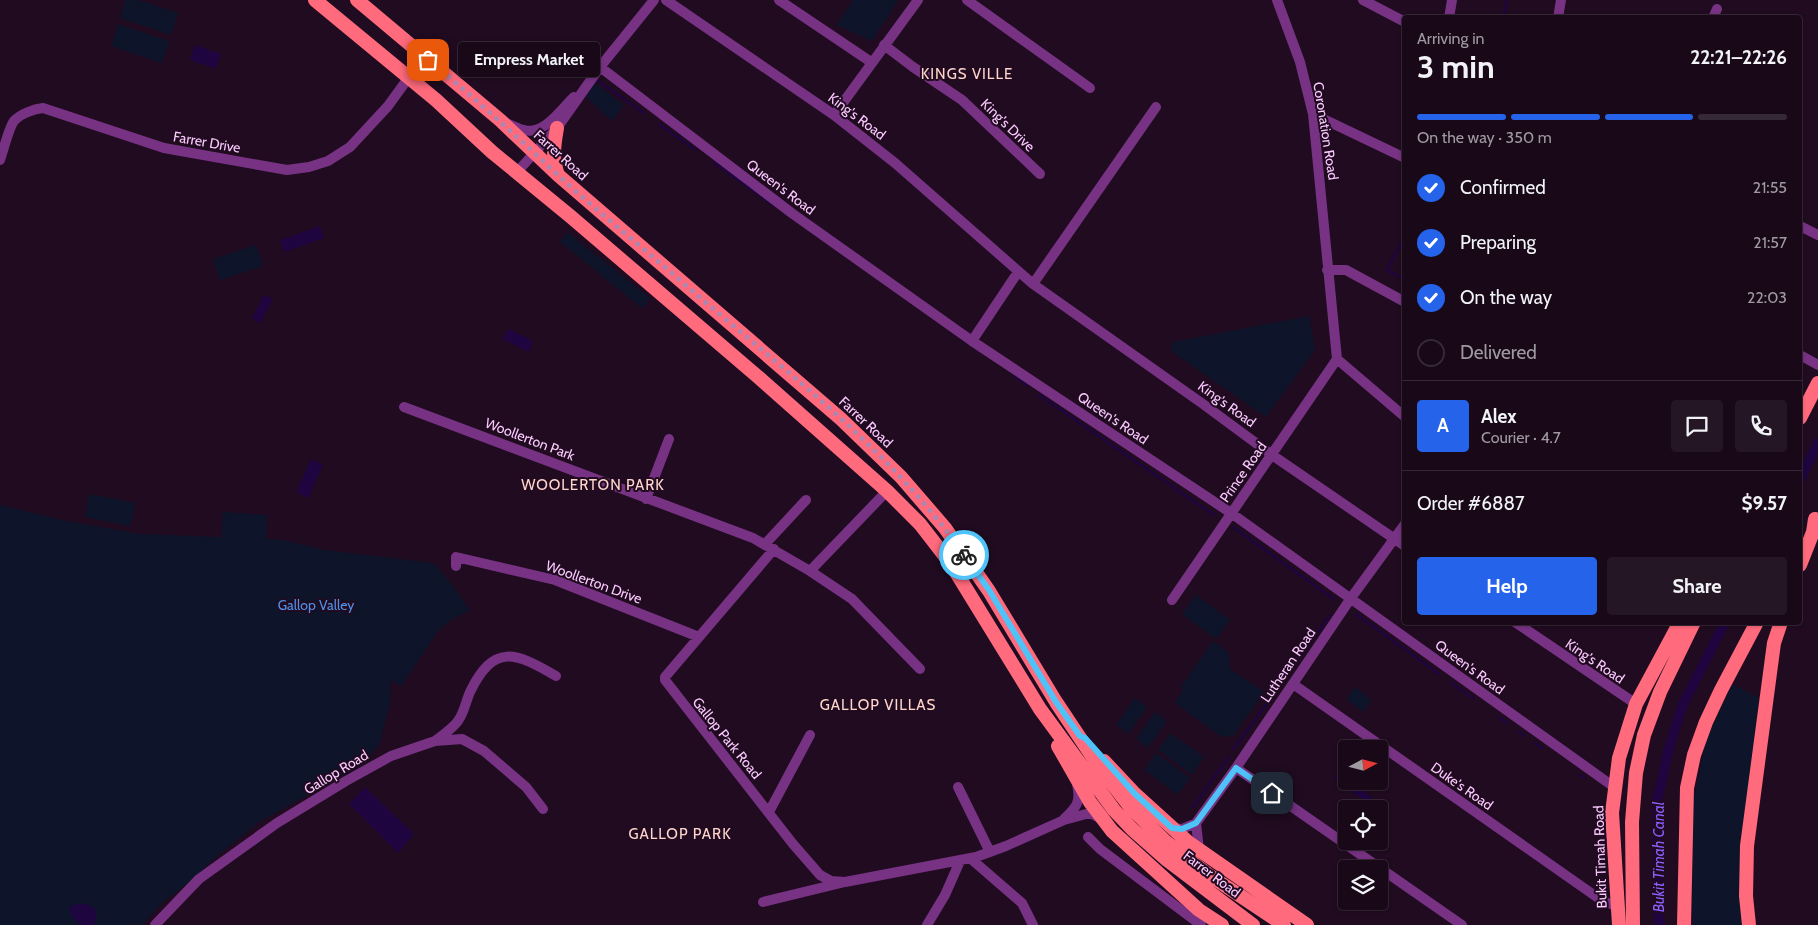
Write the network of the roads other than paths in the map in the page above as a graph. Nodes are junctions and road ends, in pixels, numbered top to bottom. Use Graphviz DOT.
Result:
graph roads {
  1 [pos="315,0"];
  2 [pos="357,0"];
  3 [pos="654,0"];
  4 [pos="666,0"];
  5 [pos="779,0"];
  6 [pos="918,0"];
  7 [pos="967,0"];
  8 [pos="1277,0"];
  9 [pos="1363,0"];
  10 [pos="1452,0"];
  11 [pos="1561,0"];
  12 [pos="1450,15"];
  13 [pos="1558,15"];
  14 [pos="1402,20"];
  15 [pos="884,45"];
  16 [pos="871,62"];
  17 [pos="600,68"];
  18 [pos="408,77"];
  19 [pos="1090,88"];
  20 [pos="583,90"];
  21 [pos="1156,107"];
  22 [pos="1312,114"];
  23 [pos="834,115"];
  24 [pos="500,120"];
  25 [pos="557,128"];
  26 [pos="534,152"];
  27 [pos="1402,157"];
  28 [pos="0,160"];
  29 [pos="517,172"];
  30 [pos="1040,174"];
  31 [pos="558,175"];
  32 [pos="1802,227"];
  33 [pos="1818,235"];
  34 [pos="1327,270"];
  35 [pos="1018,272"];
  36 [pos="1033,284"];
  37 [pos="1402,300"];
  38 [pos="972,341"];
  39 [pos="1802,356"];
  40 [pos="1337,359"];
  41 [pos="1818,365"];
  42 [pos="1818,383"];
  43 [pos="404,407"];
  44 [pos="1802,414"];
  45 [pos="1402,415"];
  46 [pos="669,439"];
  47 [pos="1272,455"];
  48 [pos="887,491"];
  49 [pos="646,499"];
  50 [pos="806,500"];
  51 [pos="1231,513"];
  52 [pos="1816,515"];
  53 [pos="1402,528"];
  54 [pos="1395,539"];
  55 [pos="1802,543"];
  56 [pos="1402,544"];
  57 [pos="769,546"];
  58 [pos="1802,560"];
  59 [pos="456,566"];
  60 [pos="810,571"];
  61 [pos="1351,598"];
  62 [pos="1172,600"];
  63 [pos="1519,625"];
  64 [pos="1678,625"];
  65 [pos="1693,625"];
  66 [pos="1755,625"];
  67 [pos="1780,625"];
  68 [pos="699,638"];
  69 [pos="920,669"];
  70 [pos="556,676"];
  71 [pos="1293,684"];
  72 [pos="1636,704"];
  73 [pos="1040,709"];
  74 [pos="810,734"];
  75 [pos="1080,736"];
  76 [pos="436,741"];
  77 [pos="1236,768"];
  78 [pos="1074,775"];
  79 [pos="958,787"];
  80 [pos="1614,787"];
  81 [pos="543,809"];
  82 [pos="769,812"];
  83 [pos="1064,820"];
  84 [pos="1102,820"];
  85 [pos="1196,823"];
  86 [pos="1172,828"];
  87 [pos="1088,837"];
  88 [pos="1199,850"];
  89 [pos="990,852"];
  90 [pos="965,860"];
  91 [pos="845,882"];
  92 [pos="763,902"];
  93 [pos="1618,907"];
  94 [pos="155,925"];
  95 [pos="927,925"];
  96 [pos="1033,925"];
  97 [pos="1201,925"];
  98 [pos="1222,925"];
  99 [pos="1253,925"];
  100 [pos="1284,925"];
  101 [pos="1307,925"];
  102 [pos="1462,925"];
  103 [pos="1618,925"];
  104 [pos="1633,925"];
  105 [pos="1684,925"];
  106 [pos="1749,925"];
  1 -- 18 [label="highway, Farrer Road"];
  2 -- 24 [label="highway, Farrer Road"];
  3 -- 17 [label="street"];
  4 -- 23 [label="street, King's Road"];
  5 -- 16 [label="street"];
  6 -- 15 [label="street"];
  7 -- 19 [label="street"];
  8 -- 22 [label="street, Coronation Road"];
  9 -- 14 [label="street"];
  10 -- 12 [label="street"];
  11 -- 13 [label="street"];
  15 -- 16 [label="street"];
  15 -- 30 [label="street, King's Drive"];
  16 -- 23 [label="street"];
  17 -- 20 [label="street"];
  17 -- 38 [label="street, Queen's Road"];
  18 -- 28 [label="street, Farrer Drive"];
  18 -- 29 [label="highway, Farrer Road"];
  20 -- 24 [label="street"];
  20 -- 25 [label="street"];
  21 -- 36 [label="street"];
  22 -- 27 [label="street"];
  22 -- 34 [label="street, Coronation Road"];
  23 -- 35 [label="street, King's Road"];
  24 -- 26 [label="highway, Farrer Road"];
  25 -- 26 [label="street"];
  25 -- 31 [label="highway"];
  26 -- 29 [label="street"];
  26 -- 31 [label="highway, Farrer Road"];
  29 -- 48 [label="highway, Farrer Road"];
  31 -- 75 [label="highway, Farrer Road"];
  32 -- 33 [label="street"];
  34 -- 37 [label="street"];
  34 -- 40 [label="street, Coronation Road"];
  35 -- 36 [label="street, King's Road"];
  35 -- 38 [label="street"];
  36 -- 47 [label="street, King's Road"];
  38 -- 51 [label="street, Queen's Road"];
  39 -- 41 [label="street"];
  40 -- 45 [label="street"];
  40 -- 47 [label="street, Prince Road"];
  42 -- 44 [label="highway"];
  43 -- 49 [label="street, Woollerton Park"];
  46 -- 49 [label="street"];
  47 -- 51 [label="street, Prince Road"];
  47 -- 54 [label="street, King's Road"];
  48 -- 60 [label="street"];
  48 -- 73 [label="highway, Farrer Road"];
  49 -- 57 [label="street, Woollerton Park"];
  50 -- 57 [label="street"];
  51 -- 61 [label="street, Queen's Road"];
  51 -- 62 [label="street, Prince Road"];
  52 -- 55 [label="highway"];
  52 -- 58 [label="highway"];
  53 -- 54 [label="street, Lutheran Road"];
  54 -- 56 [label="street, King's Road"];
  54 -- 61 [label="street, Lutheran Road"];
  57 -- 60 [label="street, Woollerton Park"];
  57 -- 68 [label="street"];
  59 -- 68 [label="street, Woollerton Drive"];
  60 -- 69 [label="street, Woollerton Park"];
  61 -- 71 [label="street, Lutheran Road"];
  61 -- 80 [label="street, Queen's Road"];
  63 -- 72 [label="street, King's Road"];
  64 -- 72 [label="highway, Bukit Timah Road"];
  65 -- 104 [label="highway"];
  66 -- 105 [label="highway"];
  67 -- 106 [label="highway"];
  68 -- 82 [label="street, Gallop Park Road"];
  70 -- 76 [label="street"];
  71 -- 77 [label="street, Lutheran Road"];
  71 -- 93 [label="street, Duke's Road"];
  72 -- 80 [label="highway, Bukit Timah Road"];
  73 -- 78 [label="highway"];
  73 -- 99 [label="highway, Farrer Road"];
  74 -- 82 [label="street"];
  75 -- 86 [label="highway"];
  75 -- 100 [label="highway, Farrer Road"];
  76 -- 81 [label="street, Gallop Road"];
  76 -- 94 [label="street, Gallop Road"];
  77 -- 85 [label="street, Lutheran Road"];
  77 -- 102 [label="street"];
  78 -- 83 [label="street"];
  78 -- 84 [label="highway"];
  79 -- 89 [label="street"];
  80 -- 93 [label="highway, Bukit Timah Road"];
  82 -- 91 [label="street, Gallop Park Road"];
  83 -- 84 [label="street, Gallop Park Road"];
  83 -- 89 [label="street, Gallop Park Road"];
  84 -- 98 [label="highway"];
  85 -- 86 [label="street"];
  85 -- 88 [label="street"];
  86 -- 88 [label="highway"];
  87 -- 97 [label="street"];
  88 -- 101 [label="highway"];
  89 -- 90 [label="street, Gallop Park Road"];
  90 -- 91 [label="street, Gallop Park Road"];
  90 -- 95 [label="street"];
  90 -- 96 [label="street"];
  91 -- 92 [label="street, Gallop Park Road"];
  93 -- 103 [label="highway, Bukit Timah Road"];
}
